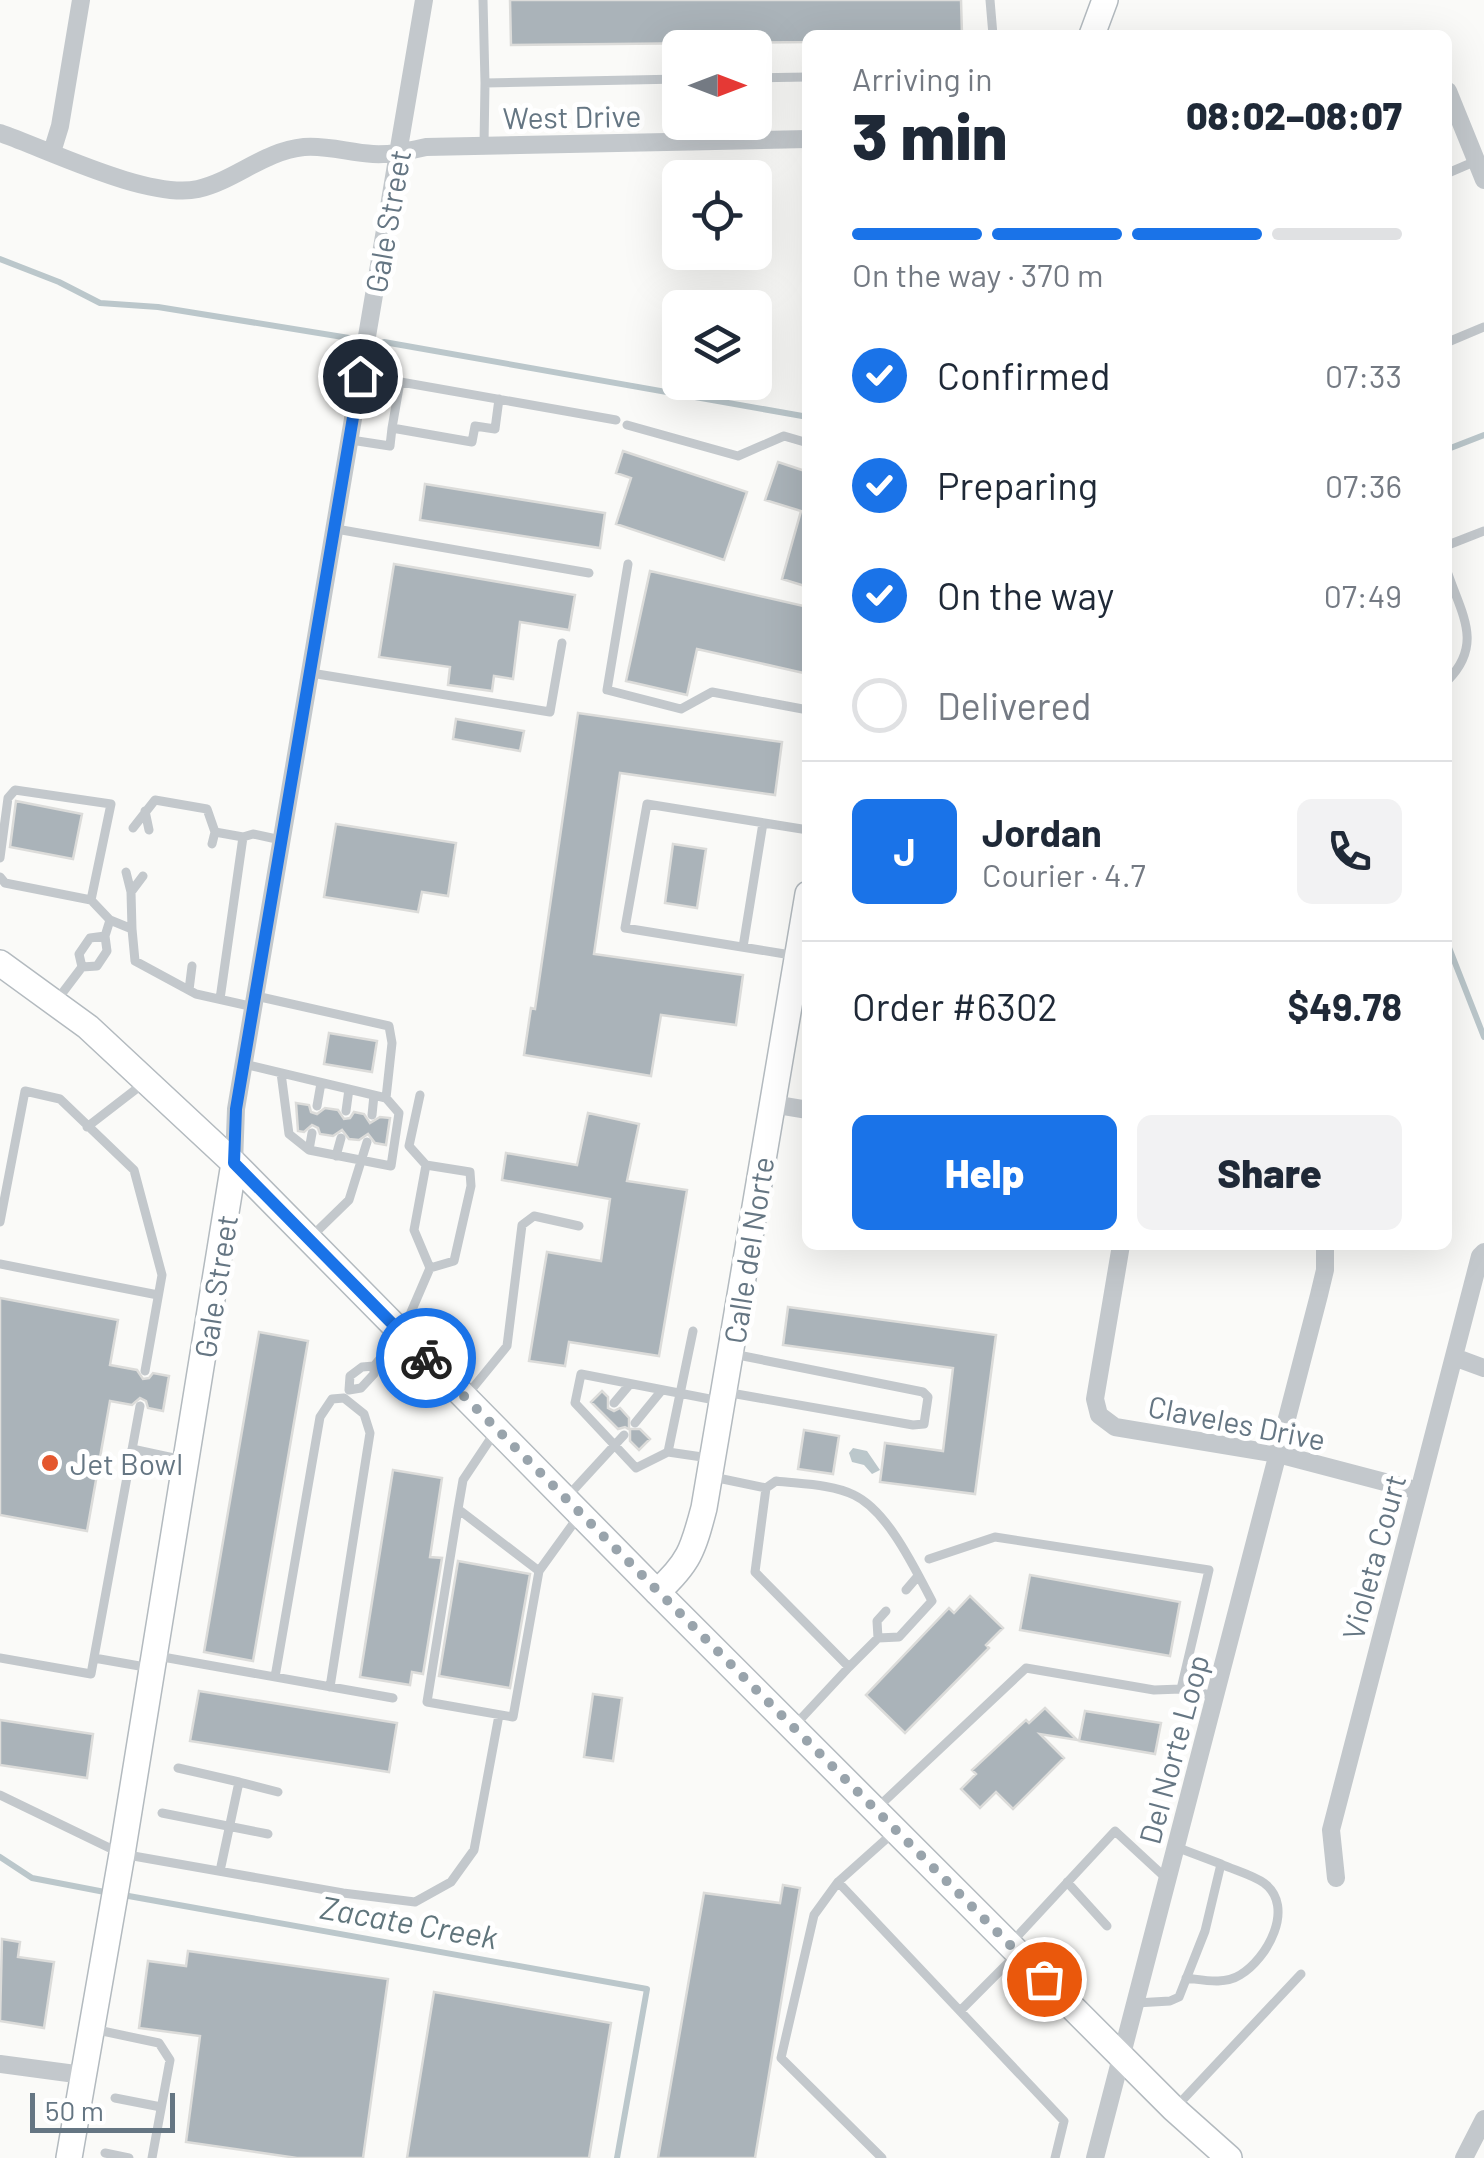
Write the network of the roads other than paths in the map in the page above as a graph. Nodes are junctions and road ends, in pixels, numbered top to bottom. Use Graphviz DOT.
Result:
graph roads {
  1 [pos="82,0"];
  2 [pos="424,0"];
  3 [pos="483,0"];
  4 [pos="990,0"];
  5 [pos="1106,0"];
  6 [pos="993,30"];
  7 [pos="1094,30"];
  8 [pos="802,76"];
  9 [pos="772,77"];
  10 [pos="662,79"];
  11 [pos="485,83"];
  12 [pos="1452,101"];
  13 [pos="0,133"];
  14 [pos="772,135"];
  15 [pos="662,136"];
  16 [pos="802,138"];
  17 [pos="484,146"];
  18 [pos="52,152"];
  19 [pos="398,153"];
  20 [pos="1476,161"];
  21 [pos="1452,171"];
  22 [pos="1484,180"];
  23 [pos="1484,328"];
  24 [pos="1452,340"];
  25 [pos="360,376"];
  26 [pos="400,382"];
  27 [pos="500,399"];
  28 [pos="616,420"];
  29 [pos="628,425"];
  30 [pos="392,428"];
  31 [pos="351,440"];
  32 [pos="802,441"];
  33 [pos="336,529"];
  34 [pos="1484,531"];
  35 [pos="1452,543"];
  36 [pos="628,564"];
  37 [pos="589,573"];
  38 [pos="1452,586"];
  39 [pos="562,642"];
  40 [pos="311,674"];
  41 [pos="1452,675"];
  42 [pos="802,709"];
  43 [pos="144,811"];
  44 [pos="763,823"];
  45 [pos="134,828"];
  46 [pos="802,829"];
  47 [pos="150,830"];
  48 [pos="244,837"];
  49 [pos="283,840"];
  50 [pos="0,858"];
  51 [pos="126,872"];
  52 [pos="0,876"];
  53 [pos="143,876"];
  54 [pos="131,892"];
  55 [pos="91,900"];
  56 [pos="110,920"];
  57 [pos="802,928"];
  58 [pos="132,929"];
  59 [pos="104,936"];
  60 [pos="743,946"];
  61 [pos="797,956"];
  62 [pos="0,963"];
  63 [pos="192,966"];
  64 [pos="82,967"];
  65 [pos="188,990"];
  66 [pos="220,1000"];
  67 [pos="56,1002"];
  68 [pos="255,1002"];
  69 [pos="798,1011"];
  70 [pos="244,1064"];
  71 [pos="281,1072"];
  72 [pos="147,1080"];
  73 [pos="322,1082"];
  74 [pos="349,1090"];
  75 [pos="420,1095"];
  76 [pos="374,1096"];
  77 [pos="386,1098"];
  78 [pos="772,1104"];
  79 [pos="316,1106"];
  80 [pos="802,1109"];
  81 [pos="346,1111"];
  82 [pos="372,1115"];
  83 [pos="86,1127"];
  84 [pos="312,1133"];
  85 [pos="341,1138"];
  86 [pos="367,1142"];
  87 [pos="308,1150"];
  88 [pos="336,1156"];
  89 [pos="362,1161"];
  90 [pos="234,1163"];
  91 [pos="426,1165"];
  92 [pos="0,1222"];
  93 [pos="579,1226"];
  94 [pos="309,1239"];
  95 [pos="1120,1250"];
  96 [pos="1325,1250"];
  97 [pos="1484,1252"];
  98 [pos="0,1264"];
  99 [pos="430,1268"];
  100 [pos="158,1295"];
  101 [pos="692,1332"];
  102 [pos="402,1334"];
  103 [pos="730,1354"];
  104 [pos="1454,1356"];
  105 [pos="1484,1368"];
  106 [pos="145,1371"];
  107 [pos="630,1384"];
  108 [pos="662,1390"];
  109 [pos="346,1394"];
  110 [pos="679,1394"];
  111 [pos="723,1396"];
  112 [pos="465,1397"];
  113 [pos="614,1403"];
  114 [pos="140,1406"];
  115 [pos="604,1414"];
  116 [pos="596,1424"];
  117 [pos="635,1424"];
  118 [pos="497,1430"];
  119 [pos="624,1435"];
  120 [pos="615,1445"];
  121 [pos="132,1449"];
  122 [pos="668,1452"];
  123 [pos="1278,1454"];
  124 [pos="187,1461"];
  125 [pos="711,1467"];
  126 [pos="766,1488"];
  127 [pos="1419,1491"];
  128 [pos="572,1507"];
  129 [pos="458,1509"];
  130 [pos="929,1559"];
  131 [pos="539,1571"];
  132 [pos="918,1576"];
  133 [pos="906,1590"];
  134 [pos="657,1592"];
  135 [pos="886,1611"];
  136 [pos="878,1638"];
  137 [pos="0,1658"];
  138 [pos="94,1658"];
  139 [pos="153,1662"];
  140 [pos="848,1668"];
  141 [pos="275,1676"];
  142 [pos="330,1686"];
  143 [pos="1180,1688"];
  144 [pos="1215,1696"];
  145 [pos="393,1698"];
  146 [pos="499,1714"];
  147 [pos="792,1727"];
  148 [pos="178,1768"];
  149 [pos="239,1782"];
  150 [pos="278,1792"];
  151 [pos="0,1795"];
  152 [pos="875,1810"];
  153 [pos="162,1813"];
  154 [pos="229,1827"];
  155 [pos="896,1831"];
  156 [pos="268,1834"];
  157 [pos="1176,1847"];
  158 [pos="121,1860"];
  159 [pos="1221,1864"];
  160 [pos="220,1871"];
  161 [pos="1336,1878"];
  162 [pos="1168,1880"];
  163 [pos="838,1882"];
  164 [pos="1067,1882"];
  165 [pos="1108,1926"];
  166 [pos="1014,1949"];
  167 [pos="1301,1974"];
  168 [pos="1186,1978"];
  169 [pos="1136,2003"];
  170 [pos="960,2011"];
  171 [pos="91,2028"];
  172 [pos="1122,2057"];
  173 [pos="0,2064"];
  174 [pos="83,2074"];
  175 [pos="115,2098"];
  176 [pos="161,2108"];
  177 [pos="1174,2110"];
  178 [pos="1484,2119"];
  179 [pos="104,2154"];
  180 [pos="69,2158"];
  181 [pos="129,2158"];
  182 [pos="152,2158"];
  183 [pos="882,2158"];
  184 [pos="1055,2158"];
  185 [pos="1096,2158"];
  186 [pos="1230,2158"];
  187 [pos="1464,2158"];
  1 -- 18 [label="street"];
  2 -- 19 [label="street, Gale Street"];
  3 -- 11 [label="lane"];
  4 -- 6 [label="lane"];
  5 -- 7 [label="street"];
  8 -- 9 [label="lane"];
  10 -- 11 [label="lane"];
  11 -- 17 [label="lane"];
  12 -- 20 [label="street"];
  13 -- 18 [label="street, West Drive"];
  14 -- 16 [label="street, West Drive"];
  15 -- 17 [label="street, West Drive"];
  17 -- 19 [label="street, West Drive"];
  18 -- 19 [label="street, West Drive"];
  19 -- 25 [label="street, Gale Street"];
  20 -- 21 [label="lane"];
  20 -- 22 [label="street"];
  23 -- 24 [label="lane"];
  25 -- 26 [label="lane"];
  25 -- 31 [label="street, Gale Street"];
  26 -- 27 [label="lane"];
  26 -- 30 [label="lane"];
  27 -- 28 [label="lane"];
  27 -- 30 [label="lane"];
  29 -- 32 [label="lane"];
  30 -- 31 [label="lane"];
  31 -- 33 [label="street, Gale Street"];
  33 -- 37 [label="lane"];
  33 -- 40 [label="street, Gale Street"];
  34 -- 35 [label="lane"];
  36 -- 42 [label="lane"];
  38 -- 41 [label="lane"];
  39 -- 40 [label="lane"];
  40 -- 49 [label="street, Gale Street"];
  43 -- 45 [label="lane"];
  43 -- 47 [label="lane"];
  43 -- 48 [label="lane"];
  44 -- 46 [label="lane"];
  44 -- 60 [label="lane"];
  44 -- 60 [label="lane"];
  48 -- 49 [label="lane"];
  48 -- 66 [label="lane"];
  49 -- 68 [label="street, Gale Street"];
  50 -- 55 [label="lane"];
  51 -- 54 [label="lane"];
  52 -- 55 [label="lane"];
  53 -- 54 [label="lane"];
  54 -- 58 [label="lane"];
  55 -- 56 [label="lane"];
  56 -- 58 [label="lane"];
  56 -- 59 [label="lane"];
  57 -- 61 [label="street, Calle del Norte"];
  58 -- 65 [label="lane"];
  59 -- 64 [label="lane"];
  59 -- 64 [label="lane"];
  60 -- 61 [label="lane"];
  61 -- 69 [label="street, Calle del Norte"];
  62 -- 67 [label="street"];
  63 -- 65 [label="lane"];
  64 -- 67 [label="lane"];
  65 -- 66 [label="lane"];
  66 -- 68 [label="lane"];
  67 -- 72 [label="street"];
  68 -- 70 [label="street, Gale Street"];
  68 -- 77 [label="lane"];
  69 -- 78 [label="street, Calle del Norte"];
  70 -- 71 [label="lane"];
  70 -- 90 [label="street, Gale Street"];
  71 -- 73 [label="lane"];
  71 -- 87 [label="lane"];
  72 -- 83 [label="lane"];
  72 -- 90 [label="street"];
  73 -- 74 [label="lane"];
  73 -- 79 [label="lane"];
  74 -- 76 [label="lane"];
  74 -- 81 [label="lane"];
  75 -- 91 [label="lane"];
  76 -- 77 [label="lane"];
  76 -- 82 [label="lane"];
  77 -- 89 [label="lane"];
  78 -- 80 [label="street"];
  78 -- 103 [label="street, Calle del Norte"];
  83 -- 92 [label="lane"];
  83 -- 100 [label="lane"];
  84 -- 87 [label="lane"];
  85 -- 88 [label="lane"];
  86 -- 89 [label="lane"];
  87 -- 88 [label="lane"];
  88 -- 89 [label="lane"];
  89 -- 94 [label="lane"];
  90 -- 94 [label="street"];
  90 -- 124 [label="street, Gale Street"];
  91 -- 99 [label="lane"];
  91 -- 99 [label="lane"];
  93 -- 112 [label="lane"];
  94 -- 102 [label="street"];
  95 -- 123 [label="street, Claveles Drive"];
  96 -- 123 [label="street, Del Norte Loop"];
  97 -- 104 [label="street, Violeta Court"];
  98 -- 100 [label="lane"];
  99 -- 102 [label="lane"];
  100 -- 106 [label="lane"];
  101 -- 110 [label="lane"];
  102 -- 109 [label="lane"];
  102 -- 112 [label="street"];
  103 -- 111 [label="street, Calle del Norte"];
  103 -- 111 [label="lane"];
  104 -- 105 [label="street"];
  104 -- 127 [label="street, Violeta Court"];
  107 -- 108 [label="lane"];
  107 -- 113 [label="lane"];
  107 -- 116 [label="lane"];
  108 -- 110 [label="lane"];
  108 -- 117 [label="lane"];
  109 -- 141 [label="lane"];
  109 -- 142 [label="lane"];
  110 -- 111 [label="lane"];
  110 -- 122 [label="lane"];
  111 -- 125 [label="street, Calle del Norte"];
  112 -- 118 [label="street"];
  114 -- 121 [label="lane"];
  115 -- 116 [label="lane"];
  116 -- 120 [label="lane"];
  118 -- 128 [label="street"];
  118 -- 129 [label="lane"];
  119 -- 120 [label="lane"];
  120 -- 122 [label="lane"];
  120 -- 128 [label="lane"];
  121 -- 124 [label="lane"];
  121 -- 138 [label="lane"];
  122 -- 125 [label="lane"];
  123 -- 127 [label="street, Claveles Drive"];
  123 -- 144 [label="street, Del Norte Loop"];
  124 -- 139 [label="street, Gale Street"];
  125 -- 126 [label="lane"];
  125 -- 134 [label="street, Calle del Norte"];
  126 -- 132 [label="lane"];
  126 -- 140 [label="lane"];
  127 -- 161 [label="street, Violeta Court"];
  128 -- 131 [label="lane"];
  128 -- 134 [label="street"];
  129 -- 131 [label="lane"];
  129 -- 146 [label="lane"];
  130 -- 143 [label="lane"];
  131 -- 146 [label="lane"];
  132 -- 133 [label="lane"];
  132 -- 136 [label="lane"];
  134 -- 147 [label="street"];
  135 -- 136 [label="lane"];
  136 -- 140 [label="lane"];
  137 -- 138 [label="lane"];
  138 -- 139 [label="lane"];
  139 -- 141 [label="lane"];
  139 -- 158 [label="street, Gale Street"];
  140 -- 147 [label="lane"];
  141 -- 142 [label="lane"];
  142 -- 145 [label="lane"];
  143 -- 144 [label="lane"];
  143 -- 152 [label="lane"];
  144 -- 157 [label="street, Del Norte Loop"];
  146 -- 160 [label="lane"];
  147 -- 152 [label="street"];
  148 -- 149 [label="lane"];
  149 -- 150 [label="lane"];
  149 -- 154 [label="lane"];
  151 -- 158 [label="lane"];
  152 -- 155 [label="street"];
  153 -- 154 [label="lane"];
  154 -- 156 [label="lane"];
  154 -- 160 [label="lane"];
  155 -- 163 [label="lane"];
  155 -- 166 [label="street"];
  157 -- 159 [label="lane"];
  157 -- 162 [label="street, Del Norte Loop"];
  158 -- 160 [label="lane"];
  158 -- 171 [label="street, Gale Street"];
  159 -- 168 [label="lane"];
  159 -- 168 [label="lane"];
  162 -- 164 [label="lane"];
  162 -- 169 [label="street, Del Norte Loop"];
  163 -- 170 [label="lane"];
  163 -- 183 [label="lane"];
  164 -- 165 [label="lane"];
  164 -- 166 [label="lane"];
  166 -- 170 [label="lane"];
  166 -- 172 [label="street"];
  167 -- 177 [label="lane"];
  168 -- 169 [label="lane"];
  169 -- 172 [label="street, Del Norte Loop"];
  170 -- 184 [label="lane"];
  171 -- 174 [label="street, Gale Street"];
  171 -- 176 [label="lane"];
  172 -- 177 [label="street"];
  172 -- 185 [label="street, Del Norte Loop"];
  173 -- 174 [label="street"];
  174 -- 180 [label="street, Gale Street"];
  175 -- 176 [label="lane"];
  176 -- 182 [label="lane"];
  177 -- 186 [label="street"];
  178 -- 187 [label="street"];
  179 -- 181 [label="lane"];
}
